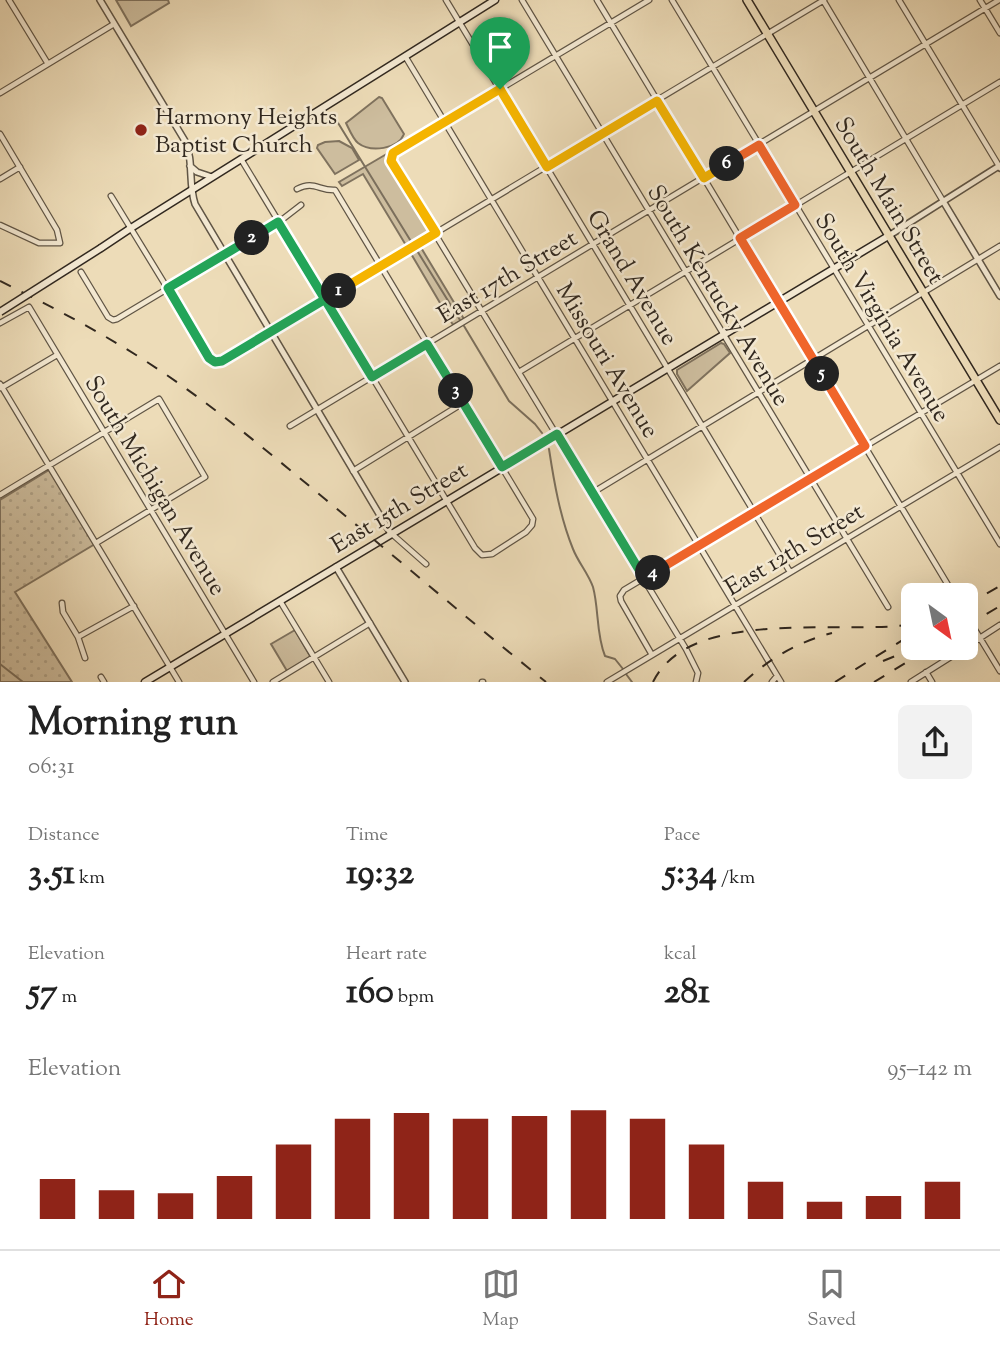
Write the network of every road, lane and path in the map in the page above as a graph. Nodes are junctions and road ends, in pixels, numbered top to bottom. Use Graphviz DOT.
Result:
graph roads {
  1 [pos="9,0"];
  2 [pos="100,0"];
  3 [pos="446,0"];
  4 [pos="495,0"];
  5 [pos="522,0"];
  6 [pos="597,0"];
  7 [pos="649,0"];
  8 [pos="672,0"];
  9 [pos="747,0"];
  10 [pos="823,0"];
  11 [pos="899,0"];
  12 [pos="980,0"];
  13 [pos="999,0"];
  14 [pos="985,8"];
  15 [pos="459,22"];
  16 [pos="114,23"];
  17 [pos="611,23"];
  18 [pos="1000,33"];
  19 [pos="768,34"];
  20 [pos="925,44"];
  21 [pos="405,56"];
  22 [pos="555,56"];
  23 [pos="48,64"];
  24 [pos="713,67"];
  25 [pos="869,78"];
  26 [pos="1000,82"];
  27 [pos="500,89"];
  28 [pos="0,93"];
  29 [pos="657,101"];
  30 [pos="962,105"];
  31 [pos="814,111"];
  32 [pos="444,122"];
  33 [pos="0,134"];
  34 [pos="601,134"];
  35 [pos="906,139"];
  36 [pos="759,145"];
  37 [pos="241,159"];
  38 [pos="190,166"];
  39 [pos="20,167"];
  40 [pos="547,167"];
  41 [pos="1000,167"];
  42 [pos="850,172"];
  43 [pos="212,177"];
  44 [pos="704,178"];
  45 [pos="0,179"];
  46 [pos="297,188"];
  47 [pos="191,191"];
  48 [pos="111,196"];
  49 [pos="491,200"];
  50 [pos="943,201"];
  51 [pos="301,205"];
  52 [pos="795,205"];
  53 [pos="648,212"];
  54 [pos="278,222"];
  55 [pos="0,225"];
  56 [pos="131,228"];
  57 [pos="436,233"];
  58 [pos="890,234"];
  59 [pos="740,238"];
  60 [pos="593,245"];
  61 [pos="1000,246"];
  62 [pos="224,254"];
  63 [pos="978,259"];
  64 [pos="380,266"];
  65 [pos="833,268"];
  66 [pos="81,272"];
  67 [pos="685,272"];
  68 [pos="537,278"];
  69 [pos="168,288"];
  70 [pos="923,293"];
  71 [pos="1000,296"];
  72 [pos="325,299"];
  73 [pos="778,302"];
  74 [pos="629,304"];
  75 [pos="482,311"];
  76 [pos="0,312"];
  77 [pos="0,323"];
  78 [pos="868,326"];
  79 [pos="271,332"];
  80 [pos="722,335"];
  81 [pos="574,338"];
  82 [pos="427,344"];
  83 [pos="57,355"];
  84 [pos="813,359"];
  85 [pos="1000,366"];
  86 [pos="667,367"];
  87 [pos="519,372"];
  88 [pos="372,377"];
  89 [pos="976,380"];
  90 [pos="1,387"];
  91 [pos="758,392"];
  92 [pos="612,401"];
  93 [pos="463,403"];
  94 [pos="317,410"];
  95 [pos="920,413"];
  96 [pos="1000,420"];
  97 [pos="702,425"];
  98 [pos="290,426"];
  99 [pos="104,432"];
  100 [pos="557,434"];
  101 [pos="408,437"];
  102 [pos="865,446"];
  103 [pos="1000,447"];
  104 [pos="647,459"];
  105 [pos="49,466"];
  106 [pos="502,467"];
  107 [pos="354,471"];
  108 [pos="957,472"];
  109 [pos="809,479"];
  110 [pos="592,493"];
  111 [pos="0,495"];
  112 [pos="446,500"];
  113 [pos="901,506"];
  114 [pos="151,510"];
  115 [pos="754,512"];
  116 [pos="391,534"];
  117 [pos="846,539"];
  118 [pos="96,543"];
  119 [pos="1000,544"];
  120 [pos="698,545"];
  121 [pos="426,564"];
  122 [pos="336,567"];
  123 [pos="790,572"];
  124 [pos="644,578"];
  125 [pos="947,583"];
  126 [pos="280,601"];
  127 [pos="62,603"];
  128 [pos="735,605"];
  129 [pos="134,606"];
  130 [pos="888,607"];
  131 [pos="370,623"];
  132 [pos="1000,625"];
  133 [pos="225,634"];
  134 [pos="78,637"];
  135 [pos="680,638"];
  136 [pos="979,638"];
  137 [pos="652,655"];
  138 [pos="314,657"];
  139 [pos="85,658"];
  140 [pos="945,660"];
  141 [pos="170,667"];
  142 [pos="1000,671"];
  143 [pos="926,672"];
  144 [pos="778,676"];
  145 [pos="145,682"];
  146 [pos="179,682"];
  147 [pos="254,682"];
  148 [pos="274,682"];
  149 [pos="329,682"];
  150 [pos="405,682"];
  151 [pos="607,682"];
  152 [pos="696,682"];
  153 [pos="772,682"];
  154 [pos="781,682"];
  155 [pos="911,682"];
  156 [pos="932,682"];
  1 -- 23 [label="street"];
  2 -- 16 [label="street"];
  3 -- 15 [label="street, Grand Avenue"];
  4 -- 15 [label="main road"];
  5 -- 22 [label="street, South Kentucky Avenue"];
  6 -- 17 [label="street"];
  7 -- 17 [label="street"];
  8 -- 24 [label="street, South Virginia Avenue"];
  9 -- 19 [label="main road, South Main Street"];
  10 -- 19 [label="street"];
  10 -- 25 [label="street"];
  11 -- 20 [label="street"];
  12 -- 14 [label="street"];
  13 -- 14 [label="street, East 17th Street"];
  14 -- 18 [label="street"];
  14 -- 20 [label="street, East 17th Street"];
  15 -- 21 [label="main road"];
  15 -- 27 [label="street, Grand Avenue"];
  16 -- 23 [label="street"];
  16 -- 38 [label="street"];
  17 -- 22 [label="street"];
  17 -- 29 [label="street"];
  19 -- 24 [label="street"];
  19 -- 31 [label="main road, South Main Street"];
  20 -- 25 [label="street, East 17th Street"];
  20 -- 30 [label="street"];
  21 -- 32 [label="street, Missouri Avenue"];
  21 -- 37 [label="main road"];
  22 -- 27 [label="street"];
  22 -- 34 [label="street, South Kentucky Avenue"];
  23 -- 28 [label="street"];
  24 -- 29 [label="street"];
  24 -- 36 [label="street, South Virginia Avenue"];
  25 -- 31 [label="street, East 17th Street"];
  25 -- 35 [label="street"];
  26 -- 30 [label="street"];
  27 -- 32 [label="street"];
  27 -- 40 [label="street, Grand Avenue"];
  29 -- 34 [label="street"];
  29 -- 44 [label="street"];
  30 -- 35 [label="street"];
  30 -- 41 [label="street"];
  31 -- 36 [label="street, East 17th Street"];
  31 -- 42 [label="main road, South Main Street"];
  32 -- 49 [label="street, Missouri Avenue"];
  32 -- 57 [label="street"];
  33 -- 39 [label="street"];
  34 -- 40 [label="street"];
  34 -- 53 [label="street, South Kentucky Avenue"];
  35 -- 42 [label="street"];
  35 -- 50 [label="street"];
  36 -- 44 [label="street, East 17th Street"];
  36 -- 52 [label="street, South Virginia Avenue"];
  37 -- 43 [label="main road"];
  37 -- 54 [label="street"];
  38 -- 43 [label="street"];
  38 -- 47 [label="street"];
  39 -- 45 [label="street"];
  39 -- 55 [label="street"];
  40 -- 49 [label="street"];
  40 -- 60 [label="street, Grand Avenue"];
  41 -- 50 [label="street"];
  42 -- 52 [label="street"];
  42 -- 58 [label="main road, South Main Street"];
  43 -- 47 [label="main road"];
  44 -- 53 [label="street, East 17th Street"];
  44 -- 59 [label="street"];
  46 -- 64 [label="street"];
  47 -- 56 [label="main road"];
  47 -- 62 [label="street"];
  48 -- 56 [label="street"];
  49 -- 57 [label="street"];
  49 -- 68 [label="street, Missouri Avenue"];
  50 -- 58 [label="street"];
  50 -- 63 [label="street"];
  51 -- 54 [label="street"];
  52 -- 59 [label="street"];
  52 -- 65 [label="street, South Virginia Avenue"];
  53 -- 60 [label="street, East 17th Street"];
  53 -- 67 [label="street, South Kentucky Avenue"];
  54 -- 62 [label="street"];
  54 -- 72 [label="street"];
  56 -- 69 [label="street"];
  56 -- 76 [label="main road, bridge"];
  57 -- 64 [label="street"];
  57 -- 75 [label="street"];
  58 -- 65 [label="main road, East 15th Street"];
  58 -- 70 [label="main road, South Main Street"];
  59 -- 67 [label="street"];
  59 -- 73 [label="street"];
  60 -- 68 [label="street, East 17th Street"];
  60 -- 74 [label="street, Grand Avenue"];
  61 -- 63 [label="street"];
  62 -- 69 [label="street"];
  62 -- 79 [label="street"];
  63 -- 70 [label="street"];
  63 -- 71 [label="street"];
  64 -- 72 [label="street"];
  64 -- 82 [label="street"];
  65 -- 73 [label="main road, East 15th Street"];
  65 -- 78 [label="street, South Virginia Avenue"];
  66 -- 69 [label="street"];
  67 -- 74 [label="street"];
  67 -- 80 [label="street, South Kentucky Avenue"];
  68 -- 75 [label="street, East 17th Street"];
  68 -- 81 [label="street, Missouri Avenue"];
  69 -- 79 [label="street"];
  70 -- 78 [label="street"];
  70 -- 89 [label="main road, South Main Street"];
  72 -- 79 [label="street"];
  72 -- 88 [label="street"];
  73 -- 80 [label="main road, East 15th Street"];
  73 -- 84 [label="street"];
  74 -- 81 [label="street"];
  74 -- 86 [label="street, Grand Avenue"];
  75 -- 82 [label="street, East 17th Street"];
  75 -- 87 [label="street"];
  77 -- 83 [label="street, South Michigan Avenue"];
  78 -- 84 [label="street"];
  78 -- 95 [label="street, South Virginia Avenue"];
  79 -- 94 [label="street"];
  80 -- 86 [label="main road, East 15th Street"];
  80 -- 91 [label="street, South Kentucky Avenue"];
  81 -- 87 [label="street"];
  81 -- 92 [label="street, Missouri Avenue"];
  82 -- 88 [label="street, East 17th Street"];
  82 -- 93 [label="street"];
  83 -- 90 [label="street"];
  83 -- 99 [label="street, South Michigan Avenue"];
  84 -- 91 [label="street"];
  84 -- 102 [label="street"];
  85 -- 89 [label="street"];
  86 -- 92 [label="main road, East 15th Street"];
  86 -- 97 [label="street, Grand Avenue"];
  87 -- 100 [label="street"];
  88 -- 94 [label="street, East 17th Street"];
  88 -- 101 [label="street"];
  89 -- 95 [label="street"];
  89 -- 96 [label="main road, South Main Street"];
  90 -- 105 [label="street"];
  91 -- 97 [label="street"];
  91 -- 109 [label="street, South Kentucky Avenue"];
  92 -- 100 [label="main road, East 15th Street"];
  92 -- 104 [label="street, Missouri Avenue"];
  93 -- 101 [label="street"];
  93 -- 106 [label="street"];
  94 -- 98 [label="street, East 17th Street"];
  94 -- 107 [label="street"];
  95 -- 102 [label="street"];
  95 -- 108 [label="street, South Virginia Avenue"];
  97 -- 104 [label="street"];
  97 -- 115 [label="street, Grand Avenue"];
  99 -- 105 [label="street"];
  99 -- 114 [label="street, South Michigan Avenue"];
  99 -- 114 [label="street"];
  100 -- 106 [label="main road, East 15th Street"];
  100 -- 110 [label="street"];
  101 -- 107 [label="street"];
  101 -- 112 [label="street"];
  102 -- 109 [label="street"];
  102 -- 113 [label="street"];
  103 -- 108 [label="street, East 12th Street"];
  104 -- 110 [label="street"];
  104 -- 120 [label="street, Missouri Avenue"];
  105 -- 111 [label="street"];
  105 -- 118 [label="street"];
  106 -- 112 [label="main road, East 15th Street"];
  106 -- 112 [label="street"];
  107 -- 116 [label="street"];
  108 -- 113 [label="street, East 12th Street"];
  108 -- 119 [label="street, South Virginia Avenue"];
  109 -- 115 [label="street"];
  109 -- 117 [label="street, South Kentucky Avenue"];
  110 -- 124 [label="street"];
  112 -- 116 [label="main road, East 15th Street"];
  113 -- 117 [label="street, East 12th Street"];
  113 -- 125 [label="street"];
  114 -- 118 [label="street"];
  114 -- 133 [label="street, South Michigan Avenue"];
  115 -- 120 [label="street"];
  115 -- 123 [label="street, Grand Avenue"];
  116 -- 121 [label="street"];
  116 -- 122 [label="main road, East 15th Street"];
  117 -- 123 [label="street, East 12th Street"];
  117 -- 130 [label="street, South Kentucky Avenue"];
  118 -- 129 [label="street"];
  120 -- 124 [label="street"];
  120 -- 128 [label="street, Missouri Avenue"];
  122 -- 126 [label="main road, East 15th Street"];
  122 -- 131 [label="street"];
  123 -- 128 [label="street, East 12th Street"];
  124 -- 135 [label="street"];
  124 -- 137 [label="street"];
  126 -- 133 [label="main road, East 15th Street"];
  126 -- 138 [label="street"];
  127 -- 134 [label="street"];
  128 -- 135 [label="street, East 12th Street"];
  128 -- 144 [label="street, Missouri Avenue"];
  129 -- 134 [label="street"];
  129 -- 141 [label="street"];
  131 -- 138 [label="street"];
  131 -- 150 [label="street"];
  132 -- 136 [label="street"];
  133 -- 141 [label="main road, East 15th Street"];
  133 -- 147 [label="street, South Michigan Avenue"];
  134 -- 139 [label="street"];
  135 -- 137 [label="street, East 12th Street"];
  135 -- 152 [label="street"];
  136 -- 142 [label="street"];
  137 -- 151 [label="street, East 12th Street"];
  138 -- 148 [label="street"];
  138 -- 149 [label="street"];
  140 -- 143 [label="street"];
  141 -- 145 [label="main road, East 15th Street"];
  141 -- 146 [label="street"];
  143 -- 155 [label="street"];
  143 -- 156 [label="street"];
  144 -- 153 [label="street"];
  144 -- 154 [label="street, Missouri Avenue"];
}
